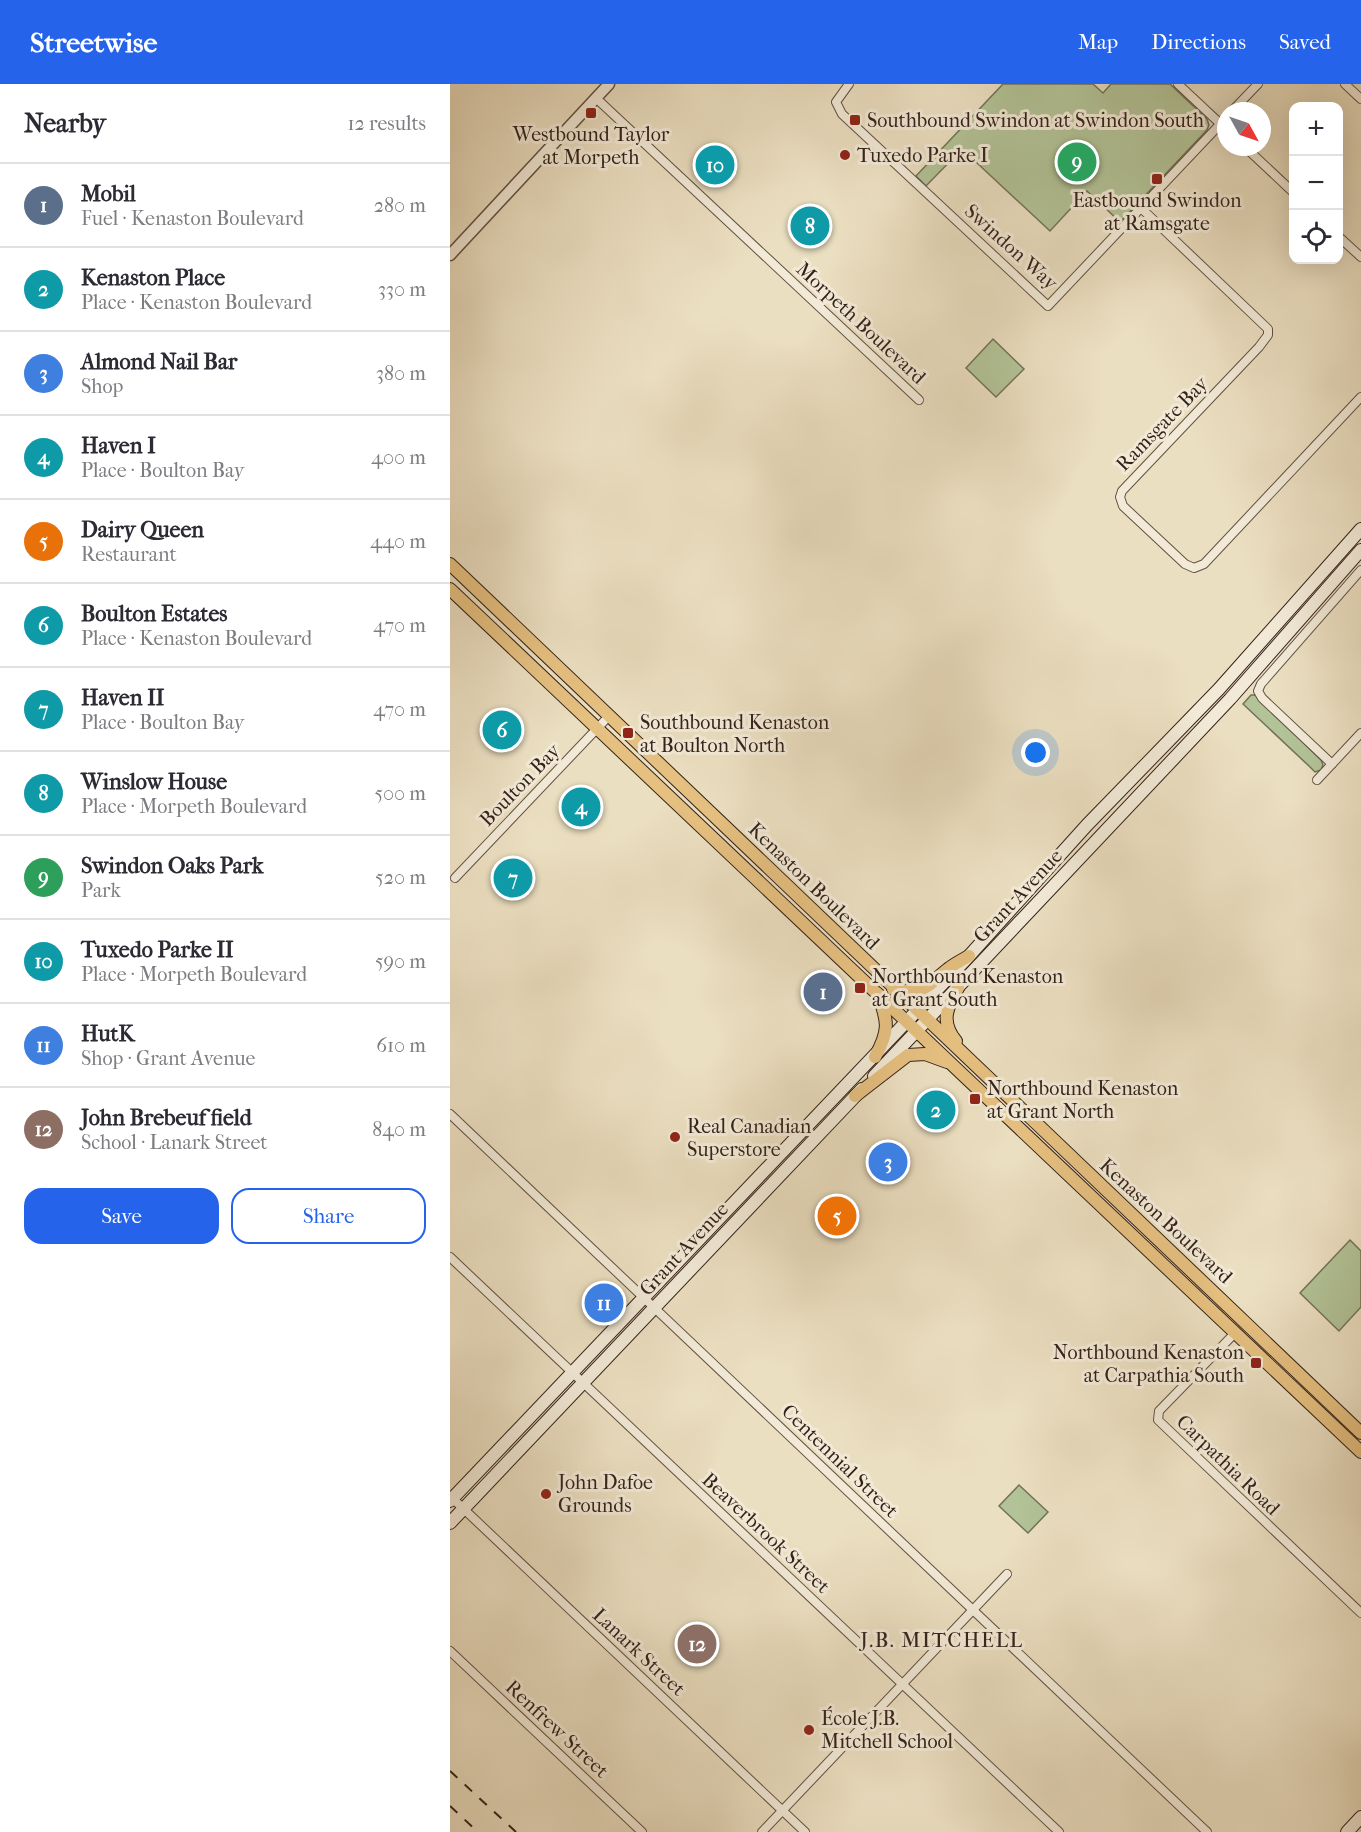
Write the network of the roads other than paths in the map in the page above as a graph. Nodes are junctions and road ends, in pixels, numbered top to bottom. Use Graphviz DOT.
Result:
graph roads {
  1 [pos="609,84"];
  2 [pos="849,84"];
  3 [pos="1178,84"];
  4 [pos="1258,84"];
  5 [pos="1345,84"];
  6 [pos="597,99"];
  7 [pos="1361,99"];
  8 [pos="1241,102"];
  9 [pos="1217,118"];
  10 [pos="1217,131"];
  11 [pos="1254,156"];
  12 [pos="1289,189"];
  13 [pos="1141,208"];
  14 [pos="1343,241"];
  15 [pos="450,255"];
  16 [pos="1361,257"];
  17 [pos="1361,397"];
  18 [pos="919,400"];
  19 [pos="1361,529"];
  20 [pos="1361,550"];
  21 [pos="450,564"];
  22 [pos="1361,570"];
  23 [pos="450,589"];
  24 [pos="609,716"];
  25 [pos="598,727"];
  26 [pos="1361,732"];
  27 [pos="1332,764"];
  28 [pos="1317,780"];
  29 [pos="455,878"];
  30 [pos="969,956"];
  31 [pos="892,988"];
  32 [pos="958,988"];
  33 [pos="878,993"];
  34 [pos="916,1010"];
  35 [pos="907,1020"];
  36 [pos="927,1021"];
  37 [pos="918,1031"];
  38 [pos="875,1057"];
  39 [pos="952,1064"];
  40 [pos="983,1074"];
  41 [pos="855,1096"];
  42 [pos="450,1114"];
  43 [pos="450,1257"];
  44 [pos="644,1298"];
  45 [pos="655,1308"];
  46 [pos="1234,1334"];
  47 [pos="572,1373"];
  48 [pos="584,1383"];
  49 [pos="1361,1433"];
  50 [pos="1361,1452"];
  51 [pos="451,1498"];
  52 [pos="464,1509"];
  53 [pos="450,1523"];
  54 [pos="1007,1574"];
  55 [pos="973,1611"];
  56 [pos="1361,1613"];
  57 [pos="450,1651"];
  58 [pos="902,1684"];
  59 [pos="783,1810"];
  60 [pos="1361,1817"];
  61 [pos="642,1832"];
  62 [pos="762,1832"];
  63 [pos="806,1832"];
  64 [pos="1059,1832"];
  65 [pos="1207,1832"];
  66 [pos="1347,1832"];
  1 -- 6 [label="street"];
  2 -- 13 [label="street, Swindon Way"];
  3 -- 9 [label="street"];
  4 -- 8 [label="street"];
  5 -- 7 [label="street"];
  6 -- 15 [label="street"];
  6 -- 18 [label="street, Morpeth Boulevard"];
  10 -- 13 [label="street, Swindon Way"];
  11 -- 12 [label="street"];
  13 -- 17 [label="street, Ramsgate Bay"];
  14 -- 16 [label="street"];
  19 -- 30 [label="main road, Grant Avenue"];
  20 -- 32 [label="main road, Grant Avenue"];
  21 -- 24 [label="main road, Kenaston Boulevard"];
  22 -- 27 [label="street"];
  23 -- 25 [label="main road, Kenaston Boulevard"];
  24 -- 25 [label="street, Boulton Bay"];
  24 -- 31 [label="main road, Kenaston Boulevard"];
  25 -- 29 [label="street, Boulton Bay"];
  25 -- 33 [label="main road, Kenaston Boulevard"];
  26 -- 27 [label="street"];
  27 -- 28 [label="street"];
  30 -- 31 [label="main road"];
  30 -- 34 [label="main road, Grant Avenue"];
  31 -- 34 [label="main road, Kenaston Boulevard"];
  32 -- 36 [label="main road, Grant Avenue"];
  32 -- 40 [label="main road"];
  33 -- 35 [label="main road, Kenaston Boulevard"];
  33 -- 38 [label="main road"];
  34 -- 35 [label="main road, Grant Avenue"];
  34 -- 36 [label="main road, Kenaston Boulevard"];
  35 -- 37 [label="main road, Kenaston Boulevard"];
  35 -- 38 [label="main road, Grant Avenue"];
  36 -- 37 [label="main road, Grant Avenue"];
  36 -- 40 [label="main road, Kenaston Boulevard"];
  37 -- 39 [label="main road, Kenaston Boulevard"];
  37 -- 41 [label="main road, Grant Avenue"];
  38 -- 44 [label="main road, Grant Avenue"];
  39 -- 41 [label="main road"];
  39 -- 46 [label="main road, Kenaston Boulevard"];
  40 -- 49 [label="main road, Kenaston Boulevard"];
  41 -- 45 [label="main road, Grant Avenue"];
  42 -- 44 [label="street, Centennial Street"];
  43 -- 47 [label="street, Beaverbrook Street"];
  44 -- 45 [label="street, Centennial Street"];
  44 -- 47 [label="main road, Grant Avenue"];
  45 -- 48 [label="main road, Grant Avenue"];
  45 -- 55 [label="street, Centennial Street"];
  46 -- 50 [label="main road, Kenaston Boulevard"];
  46 -- 56 [label="street, Carpathia Road"];
  47 -- 48 [label="street, Beaverbrook Street"];
  47 -- 51 [label="main road, Grant Avenue"];
  48 -- 52 [label="main road, Grant Avenue"];
  48 -- 58 [label="street, Beaverbrook Street"];
  51 -- 52 [label="street, Lanark Street"];
  52 -- 53 [label="main road, Grant Avenue"];
  52 -- 59 [label="street, Lanark Street"];
  54 -- 55 [label="street"];
  55 -- 58 [label="street"];
  55 -- 65 [label="street, Centennial Street"];
  57 -- 61 [label="street, Renfrew Street"];
  58 -- 59 [label="street"];
  58 -- 64 [label="street, Beaverbrook Street"];
  59 -- 62 [label="street"];
  59 -- 63 [label="street, Lanark Street"];
  60 -- 66 [label="main road"];
}
